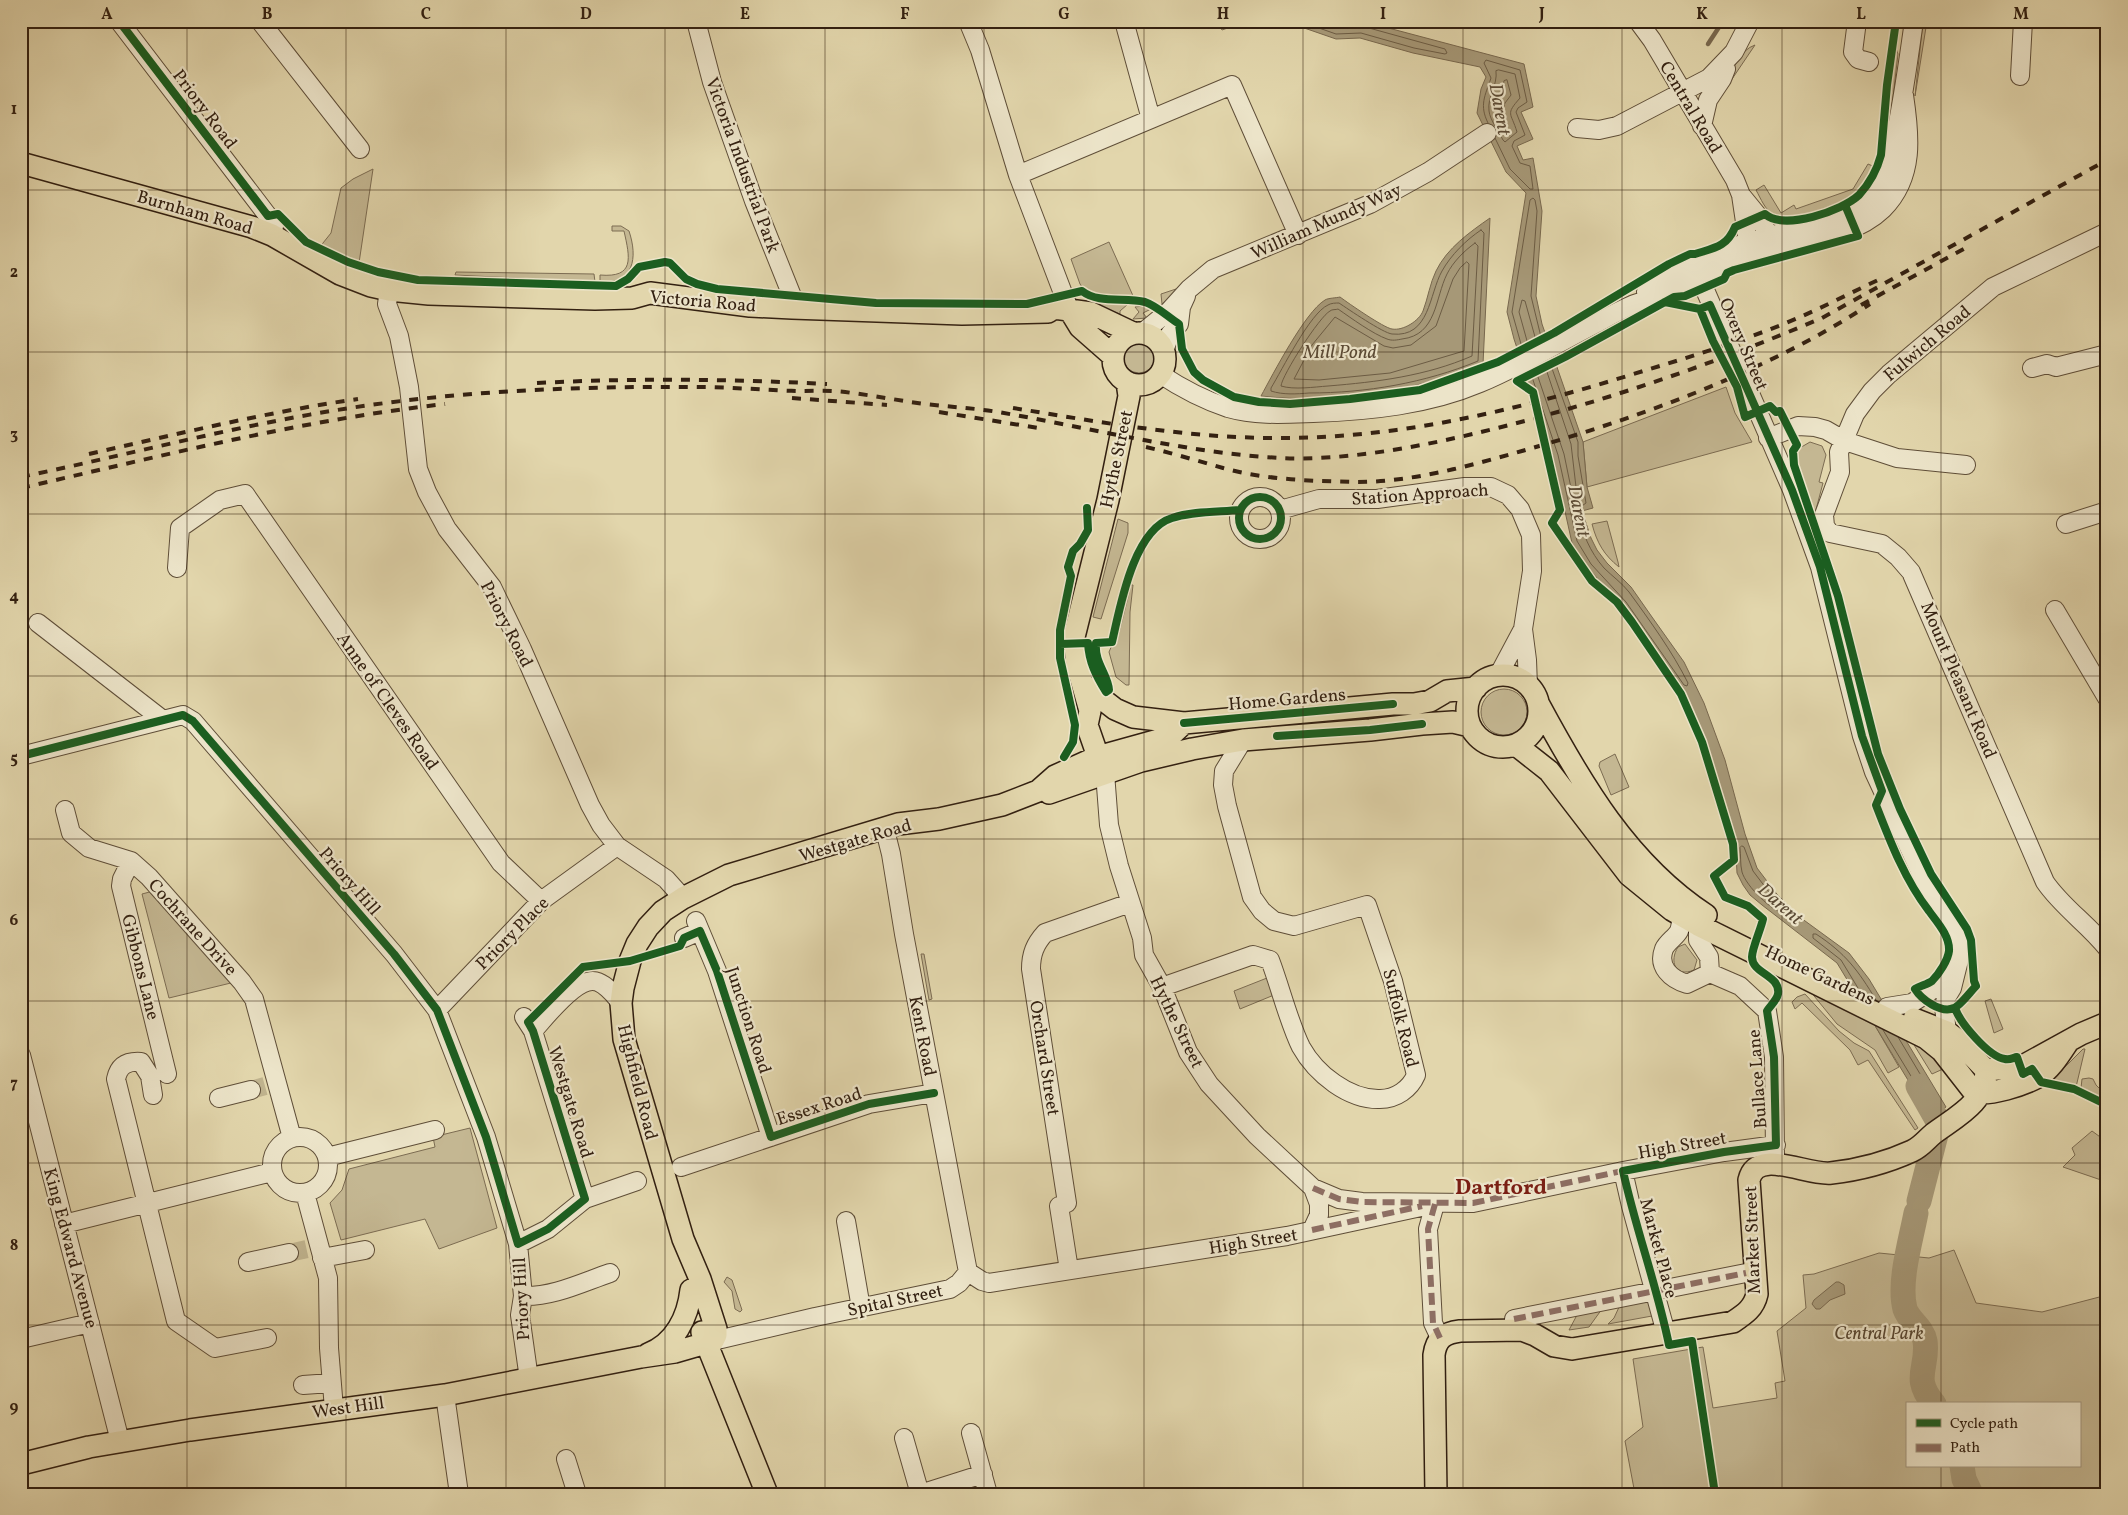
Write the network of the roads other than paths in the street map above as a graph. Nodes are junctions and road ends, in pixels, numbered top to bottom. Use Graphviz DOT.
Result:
graph roads {
  1 [pos="119,21"];
  2 [pos="260,21"];
  3 [pos="696,21"];
  4 [pos="968,21"];
  5 [pos="1124,21"];
  6 [pos="1638,21"];
  7 [pos="1750,21"];
  8 [pos="1857,21"];
  9 [pos="1914,21"];
  10 [pos="2023,21"];
  11 [pos="1734,52"];
  12 [pos="1869,62"];
  13 [pos="2020,76"];
  14 [pos="1683,92"];
  15 [pos="1151,119"];
  16 [pos="1702,126"];
  17 [pos="1578,128"];
  18 [pos="1487,133"];
  19 [pos="360,149"];
  20 [pos="21,163"];
  21 [pos="1018,175"];
  22 [pos="1740,195"];
  23 [pos="2107,232"];
  24 [pos="272,235"];
  25 [pos="1298,235"];
  26 [pos="1748,242"];
  27 [pos="1767,244"];
  28 [pos="1695,273"];
  29 [pos="360,282"];
  30 [pos="1189,289"];
  31 [pos="389,290"];
  32 [pos="792,308"];
  33 [pos="1074,318"];
  34 [pos="1137,333"];
  35 [pos="1164,351"];
  36 [pos="2107,354"];
  37 [pos="1113,356"];
  38 [pos="2032,368"];
  39 [pos="1160,374"];
  40 [pos="1126,382"];
  41 [pos="1768,438"];
  42 [pos="1845,441"];
  43 [pos="1966,465"];
  44 [pos="1280,510"];
  45 [pos="2107,511"];
  46 [pos="2066,524"];
  47 [pos="177,568"];
  48 [pos="2056,610"];
  49 [pos="38,623"];
  50 [pos="1523,629"];
  51 [pos="1498,676"];
  52 [pos="1084,685"];
  53 [pos="1476,688"];
  54 [pos="1533,694"];
  55 [pos="2107,698"];
  56 [pos="163,720"];
  57 [pos="1184,723"];
  58 [pos="1470,726"];
  59 [pos="1243,740"];
  60 [pos="1516,745"];
  61 [pos="21,756"];
  62 [pos="1104,760"];
  63 [pos="1038,792"];
  64 [pos="65,810"];
  65 [pos="885,830"];
  66 [pos="617,846"];
  67 [pos="130,860"];
  68 [pos="1657,877"];
  69 [pos="683,898"];
  70 [pos="541,901"];
  71 [pos="1130,903"];
  72 [pos="1690,920"];
  73 [pos="648,928"];
  74 [pos="684,938"];
  75 [pos="2107,948"];
  76 [pos="1956,970"];
  77 [pos="1710,973"];
  78 [pos="1817,980"];
  79 [pos="1162,987"];
  80 [pos="621,1003"];
  81 [pos="1888,1007"];
  82 [pos="437,1010"];
  83 [pos="2107,1023"];
  84 [pos="1933,1032"];
  85 [pos="2068,1042"];
  86 [pos="21,1055"];
  87 [pos="1986,1070"];
  88 [pos="167,1074"];
  89 [pos="264,1087"];
  90 [pos="934,1093"];
  91 [pos="1981,1094"];
  92 [pos="153,1095"];
  93 [pos="219,1098"];
  94 [pos="435,1130"];
  95 [pos="772,1137"];
  96 [pos="292,1138"];
  97 [pos="1775,1155"];
  98 [pos="327,1158"];
  99 [pos="681,1167"];
  100 [pos="1623,1171"];
  101 [pos="272,1172"];
  102 [pos="637,1181"];
  103 [pos="1313,1188"];
  104 [pos="305,1193"];
  105 [pos="585,1199"];
  106 [pos="145,1202"];
  107 [pos="1435,1204"];
  108 [pos="846,1221"];
  109 [pos="64,1224"];
  110 [pos="1312,1230"];
  111 [pos="683,1238"];
  112 [pos="518,1244"];
  113 [pos="365,1250"];
  114 [pos="316,1251"];
  115 [pos="289,1253"];
  116 [pos="248,1262"];
  117 [pos="1070,1270"];
  118 [pos="968,1272"];
  119 [pos="610,1273"];
  120 [pos="1746,1273"];
  121 [pos="691,1290"];
  122 [pos="1655,1290"];
  123 [pos="523,1296"];
  124 [pos="862,1308"];
  125 [pos="1514,1319"];
  126 [pos="90,1323"];
  127 [pos="1666,1333"];
  128 [pos="267,1338"];
  129 [pos="1440,1338"];
  130 [pos="21,1339"];
  131 [pos="710,1342"];
  132 [pos="674,1352"];
  133 [pos="641,1357"];
  134 [pos="717,1370"];
  135 [pos="529,1379"];
  136 [pos="331,1383"];
  137 [pos="303,1385"];
  138 [pos="445,1395"];
  139 [pos="334,1409"];
  140 [pos="971,1433"];
  141 [pos="904,1438"];
  142 [pos="120,1441"];
  143 [pos="566,1459"];
  144 [pos="21,1464"];
  145 [pos="983,1474"];
  146 [pos="460,1494"];
  147 [pos="577,1494"];
  148 [pos="767,1494"];
  149 [pos="920,1494"];
  150 [pos="988,1494"];
  151 [pos="1436,1494"];
  1 -- 24 [label="street, Priory Road"];
  2 -- 19 [label="street"];
  3 -- 32 [label="street, Victoria Industrial Park"];
  4 -- 21 [label="street"];
  5 -- 15 [label="street"];
  6 -- 14 [label="street, Central Road"];
  7 -- 11 [label="street"];
  8 -- 12 [label="street"];
  9 -- 27 [label="street"];
  10 -- 13 [label="street"];
  11 -- 14 [label="street"];
  11 -- 16 [label="street"];
  14 -- 16 [label="street, Central Road"];
  14 -- 17 [label="street"];
  15 -- 21 [label="street"];
  15 -- 25 [label="street"];
  16 -- 22 [label="street, Central Road"];
  18 -- 25 [label="street, William Mundy Way"];
  20 -- 24 [label="main road, Burnham Road"];
  21 -- 33 [label="street"];
  22 -- 26 [label="street, Central Road"];
  22 -- 27 [label="street, Central Road"];
  23 -- 42 [label="street, Fulwich Road"];
  24 -- 29 [label="main road, Burnham Road"];
  25 -- 30 [label="street, William Mundy Way"];
  26 -- 27 [label="street"];
  26 -- 28 [label="street"];
  27 -- 28 [label="street"];
  28 -- 39 [label="street"];
  28 -- 41 [label="street, Overy Street"];
  29 -- 31 [label="main road, Victoria Road"];
  30 -- 34 [label="street, William Mundy Way"];
  30 -- 35 [label="street, William Mundy Way"];
  31 -- 32 [label="main road, Victoria Road"];
  31 -- 66 [label="street, Priory Road"];
  32 -- 33 [label="main road, Victoria Road"];
  33 -- 34 [label="main road, Victoria Road"];
  33 -- 37 [label="main road, Victoria Road"];
  34 -- 35 [label="main road, Victoria Road"];
  34 -- 37 [label="main road"];
  35 -- 39 [label="main road"];
  36 -- 38 [label="street"];
  37 -- 40 [label="main road, Victoria Road"];
  39 -- 40 [label="main road"];
  40 -- 52 [label="main road, Hythe Street"];
  41 -- 42 [label="street"];
  41 -- 76 [label="street, Overy Street"];
  42 -- 43 [label="street"];
  42 -- 75 [label="street, Mount Pleasant Road"];
  44 -- 50 [label="street, Station Approach"];
  45 -- 46 [label="street"];
  47 -- 70 [label="street, Anne of Cleves Road"];
  48 -- 55 [label="street"];
  49 -- 56 [label="street"];
  50 -- 51 [label="street, Station Approach"];
  50 -- 54 [label="street, Station Approach"];
  51 -- 53 [label="main road"];
  51 -- 54 [label="main road"];
  52 -- 57 [label="main road"];
  52 -- 62 [label="main road, Hythe Street"];
  53 -- 57 [label="main road, Home Gardens"];
  53 -- 58 [label="main road"];
  54 -- 60 [label="main road"];
  54 -- 68 [label="main road, Home Gardens"];
  56 -- 61 [label="street, Priory Hill"];
  56 -- 82 [label="street, Priory Hill"];
  57 -- 62 [label="main road, Home Gardens"];
  58 -- 59 [label="main road, Home Gardens"];
  58 -- 60 [label="main road"];
  59 -- 62 [label="main road, Home Gardens"];
  59 -- 79 [label="street, Suffolk Road"];
  60 -- 72 [label="main road, Home Gardens"];
  62 -- 63 [label="main road, Westgate Road"];
  62 -- 63 [label="main road, Home Gardens"];
  62 -- 71 [label="street, Hythe Street"];
  63 -- 65 [label="main road, Westgate Road"];
  64 -- 67 [label="street, Cochrane Drive"];
  65 -- 69 [label="main road, Westgate Road"];
  65 -- 90 [label="street, Kent Road"];
  66 -- 69 [label="street, Priory Road"];
  66 -- 70 [label="street, Priory Place"];
  67 -- 88 [label="street, Gibbons Lane"];
  67 -- 89 [label="street, Cochrane Drive"];
  68 -- 72 [label="main road"];
  68 -- 78 [label="main road, Home Gardens"];
  69 -- 73 [label="main road, Westgate Road"];
  70 -- 82 [label="street, Priory Place"];
  71 -- 79 [label="street, Hythe Street"];
  71 -- 117 [label="street, Orchard Street"];
  72 -- 77 [label="street"];
  72 -- 77 [label="street"];
  72 -- 78 [label="main road, Home Gardens"];
  73 -- 80 [label="main road, Highfield Road"];
  74 -- 95 [label="street, Junction Road"];
  76 -- 81 [label="street"];
  76 -- 84 [label="street, Overy Street"];
  77 -- 97 [label="street, Bullace Lane"];
  78 -- 81 [label="main road, Home Gardens"];
  78 -- 84 [label="main road, Home Gardens"];
  79 -- 103 [label="street, Hythe Street"];
  80 -- 105 [label="street, Westgate Road"];
  80 -- 111 [label="main road, Highfield Road"];
  81 -- 84 [label="main road, Home Gardens"];
  82 -- 112 [label="street, Priory Hill"];
  83 -- 85 [label="main road"];
  84 -- 87 [label="main road, Home Gardens"];
  84 -- 91 [label="main road, Home Gardens"];
  85 -- 87 [label="main road"];
  85 -- 91 [label="main road"];
  86 -- 109 [label="street, King Edward Avenue"];
  87 -- 91 [label="main road"];
  89 -- 93 [label="street"];
  89 -- 96 [label="street, Cochrane Drive"];
  90 -- 95 [label="street, Essex Road"];
  90 -- 118 [label="street, Kent Road"];
  91 -- 97 [label="main road, High Street"];
  92 -- 106 [label="street"];
  94 -- 98 [label="street"];
  95 -- 99 [label="street, Essex Road"];
  96 -- 98 [label="street"];
  96 -- 101 [label="street"];
  97 -- 100 [label="street, High Street"];
  97 -- 127 [label="main road, Market Street"];
  98 -- 104 [label="street"];
  100 -- 107 [label="street, High Street"];
  100 -- 122 [label="street, Market Place"];
  101 -- 104 [label="street"];
  101 -- 106 [label="street"];
  102 -- 105 [label="street"];
  103 -- 107 [label="street, High Street"];
  103 -- 110 [label="street"];
  104 -- 114 [label="street"];
  105 -- 112 [label="street"];
  106 -- 109 [label="street"];
  106 -- 128 [label="street"];
  107 -- 110 [label="street, High Street"];
  107 -- 129 [label="street"];
  108 -- 124 [label="street"];
  109 -- 126 [label="street, King Edward Avenue"];
  110 -- 117 [label="street, High Street"];
  111 -- 121 [label="main road, Highfield Road"];
  111 -- 131 [label="main road, Highfield Road"];
  112 -- 123 [label="street, Priory Hill"];
  113 -- 114 [label="street"];
  114 -- 136 [label="street"];
  115 -- 116 [label="street"];
  117 -- 118 [label="street"];
  118 -- 124 [label="street, Spital Street"];
  119 -- 123 [label="street"];
  120 -- 122 [label="street"];
  121 -- 131 [label="main road, Highfield Road"];
  121 -- 133 [label="main road, Highfield Road"];
  122 -- 125 [label="street"];
  122 -- 127 [label="street, Market Place"];
  123 -- 135 [label="street, Priory Hill"];
  124 -- 131 [label="street, Spital Street"];
  126 -- 130 [label="street"];
  126 -- 142 [label="street, King Edward Avenue"];
  127 -- 129 [label="main road, Market Street"];
  129 -- 151 [label="main road"];
  131 -- 132 [label="main road"];
  131 -- 134 [label="main road, Highfield Road"];
  132 -- 133 [label="main road, West Hill"];
  132 -- 134 [label="main road"];
  133 -- 135 [label="main road, West Hill"];
  134 -- 148 [label="main road, Highfield Road"];
  135 -- 138 [label="main road, West Hill"];
  136 -- 137 [label="street"];
  136 -- 139 [label="street"];
  138 -- 139 [label="main road, West Hill"];
  138 -- 146 [label="street"];
  139 -- 142 [label="main road, West Hill"];
  140 -- 145 [label="street"];
  141 -- 149 [label="street"];
  142 -- 144 [label="main road, West Hill"];
  143 -- 147 [label="street"];
  145 -- 149 [label="street"];
  145 -- 150 [label="street"];
}
